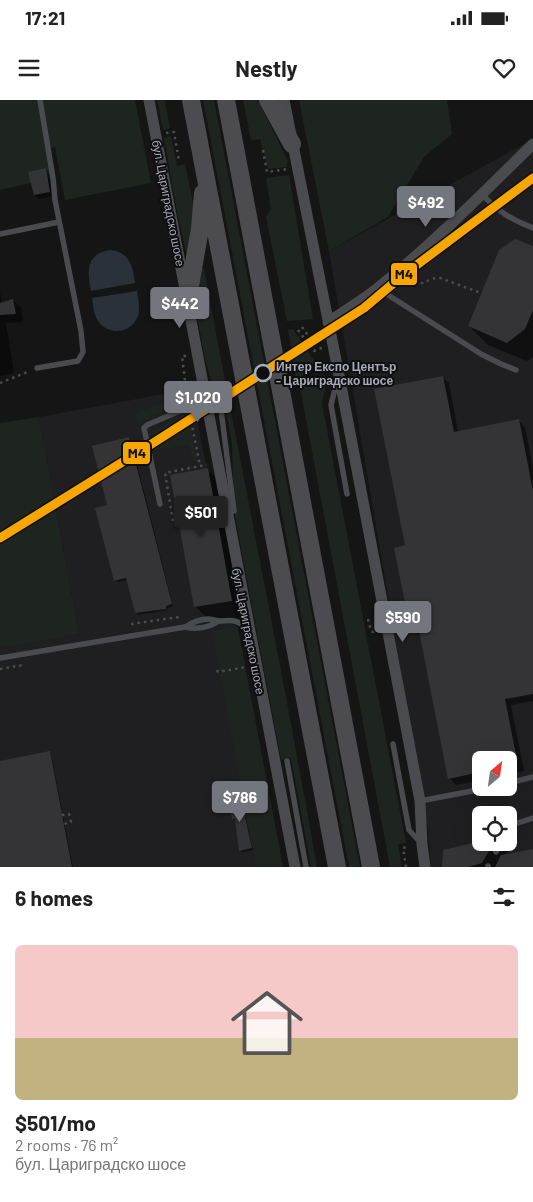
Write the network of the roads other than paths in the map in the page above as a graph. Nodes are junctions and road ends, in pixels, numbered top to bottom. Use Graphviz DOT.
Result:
graph roads {
  1 [pos="40,100"];
  2 [pos="149,100"];
  3 [pos="191,100"];
  4 [pos="226,100"];
  5 [pos="268,100"];
  6 [pos="284,100"];
  7 [pos="292,144"];
  8 [pos="533,144"];
  9 [pos="205,173"];
  10 [pos="482,194"];
  11 [pos="59,222"];
  12 [pos="533,228"];
  13 [pos="0,234"];
  14 [pos="378,288"];
  15 [pos="188,297"];
  16 [pos="328,322"];
  17 [pos="36,368"];
  18 [pos="516,370"];
  19 [pos="339,374"];
  20 [pos="206,393"];
  21 [pos="347,494"];
  22 [pos="160,504"];
  23 [pos="234,512"];
  24 [pos="250,636"];
  25 [pos="0,658"];
  26 [pos="393,744"];
  27 [pos="287,760"];
  28 [pos="533,778"];
  29 [pos="518,781"];
  30 [pos="472,791"];
  31 [pos="420,801"];
  32 [pos="533,818"];
  33 [pos="517,823"];
  34 [pos="422,844"];
  35 [pos="295,867"];
  36 [pos="306,867"];
  37 [pos="337,867"];
  38 [pos="371,867"];
  39 [pos="425,867"];
  1 -- 11 [label="lane"];
  2 -- 15 [label="street, бул. Цариградско шосе"];
  3 -- 9 [label="highway"];
  4 -- 38 [label="highway"];
  5 -- 7 [label="highway"];
  6 -- 7 [label="street"];
  7 -- 16 [label="street"];
  8 -- 10 [label="street"];
  9 -- 15 [label="highway"];
  9 -- 37 [label="highway"];
  10 -- 12 [label="lane"];
  10 -- 14 [label="street"];
  11 -- 13 [label="lane"];
  11 -- 17 [label="lane"];
  14 -- 16 [label="street"];
  14 -- 18 [label="lane"];
  15 -- 20 [label="street, бул. Цариградско шосе"];
  16 -- 19 [label="street"];
  19 -- 21 [label="lane"];
  19 -- 31 [label="street"];
  20 -- 22 [label="lane"];
  20 -- 23 [label="lane"];
  20 -- 24 [label="street, бул. Цариградско шосе"];
  24 -- 25 [label="lane"];
  24 -- 35 [label="street, бул. Цариградско шосе"];
  26 -- 34 [label="lane"];
  27 -- 36 [label="lane"];
  28 -- 29 [label="lane"];
  30 -- 31 [label="lane"];
  31 -- 34 [label="street"];
  32 -- 33 [label="lane"];
  34 -- 39 [label="street"];
}
